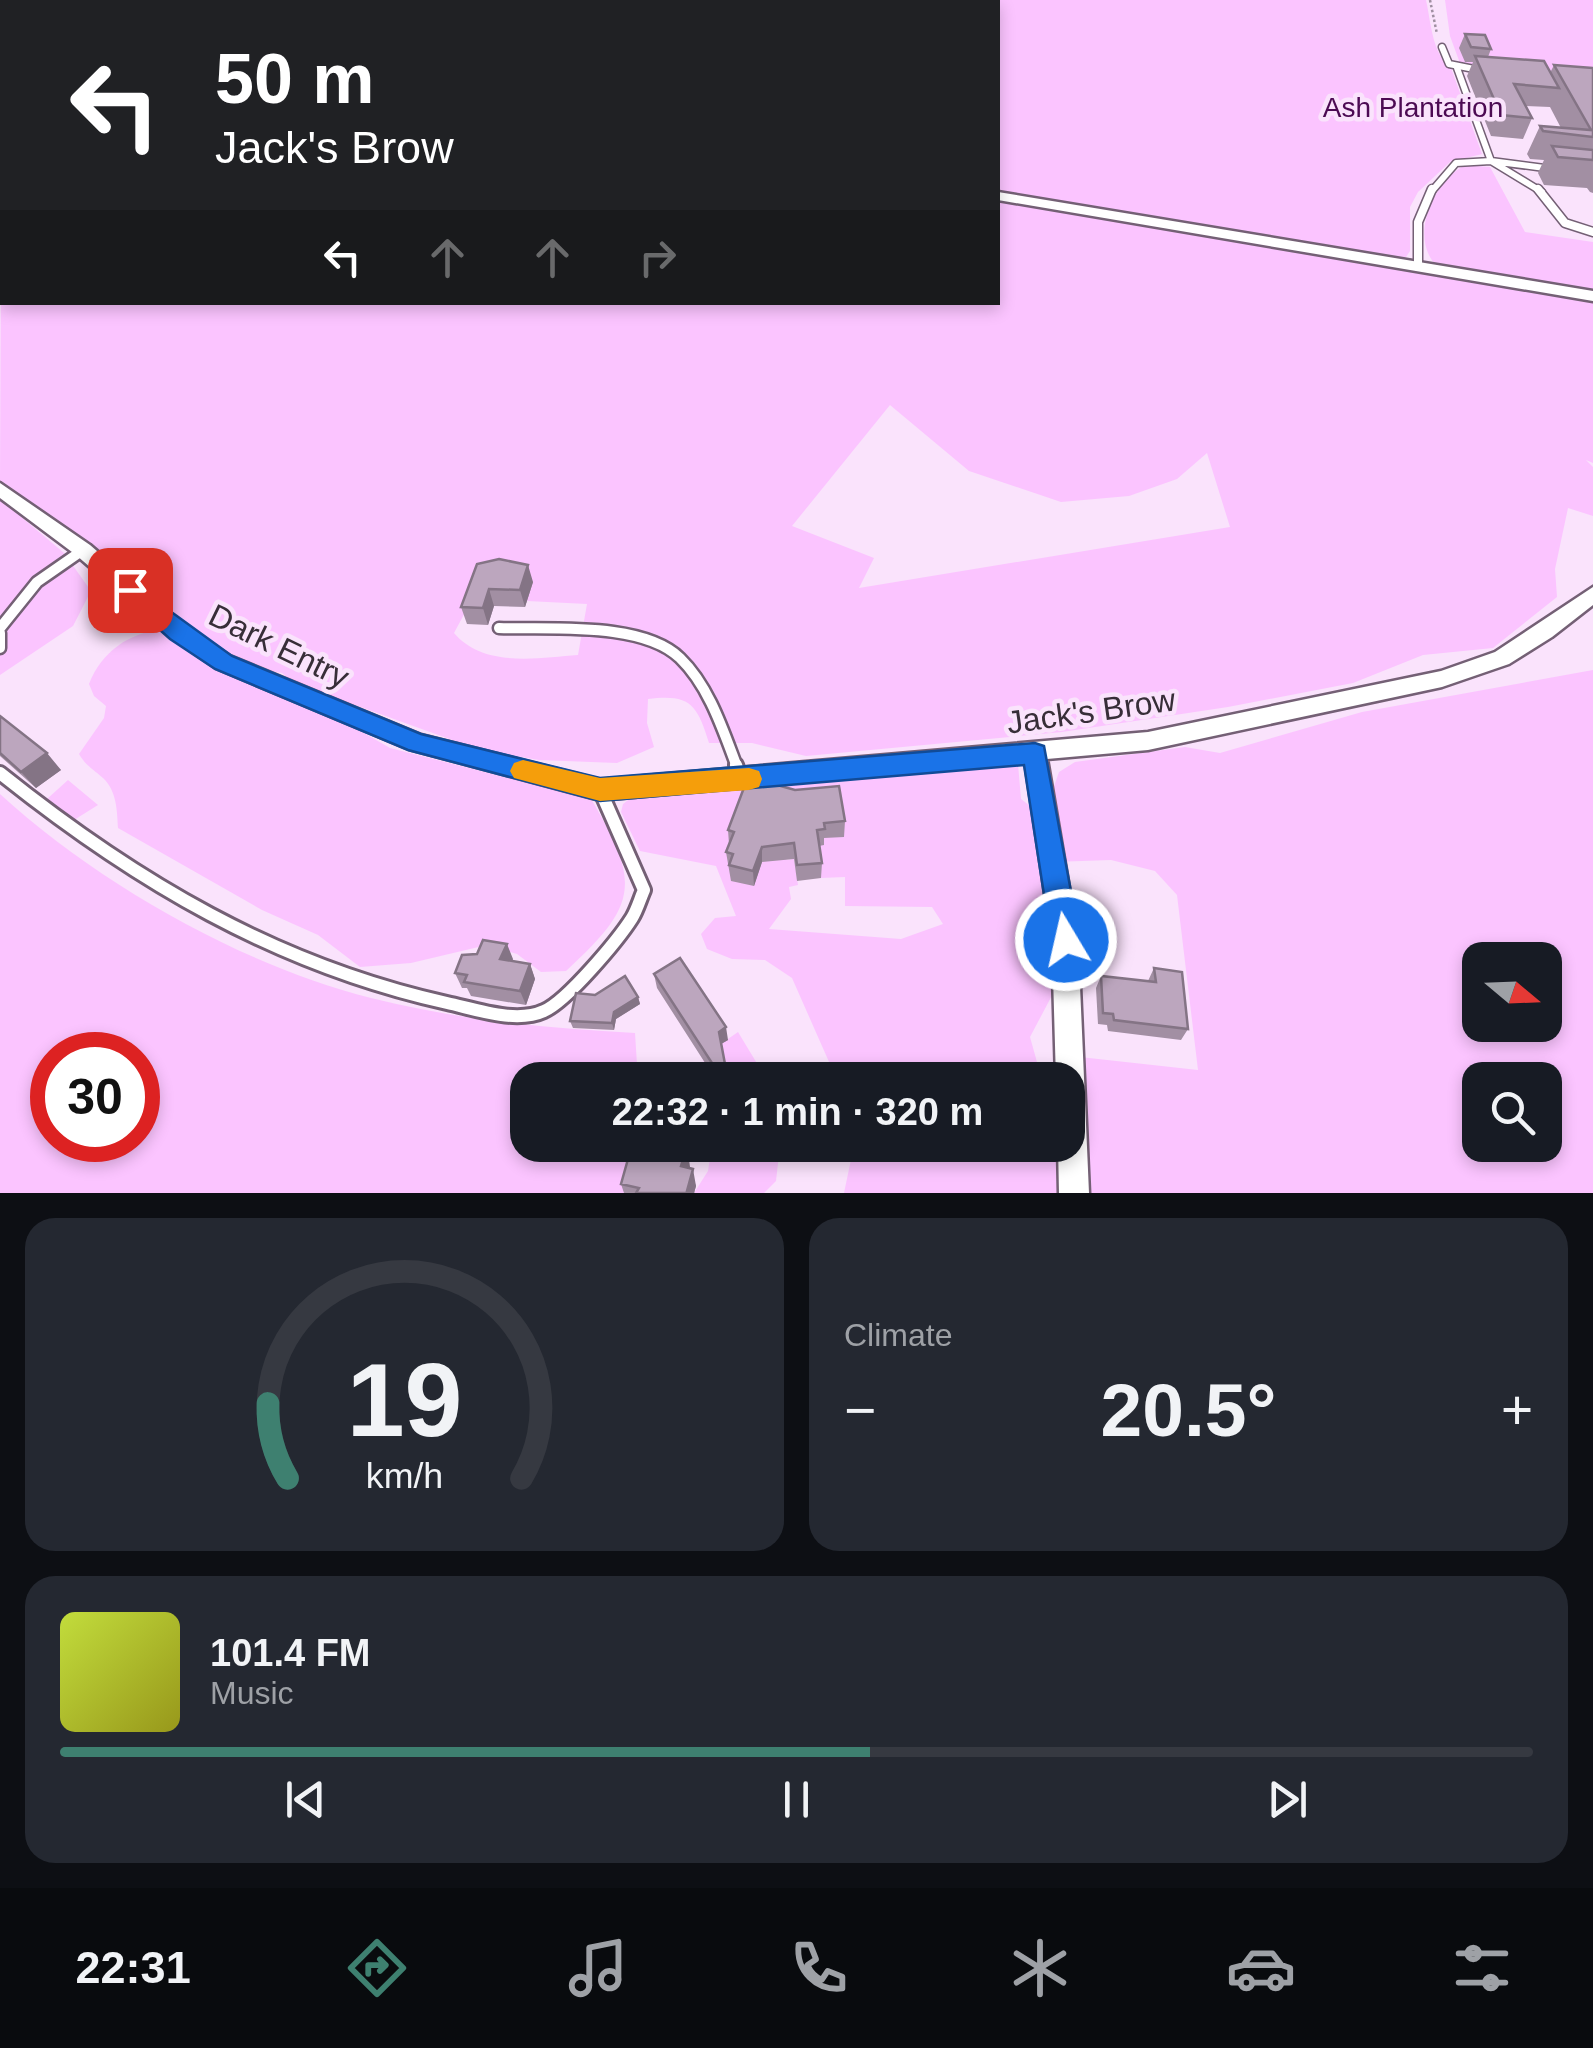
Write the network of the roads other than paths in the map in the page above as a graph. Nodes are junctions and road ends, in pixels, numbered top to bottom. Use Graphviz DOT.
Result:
graph roads {
  1 [pos="1442,47"];
  2 [pos="1457,68"];
  3 [pos="1495,71"];
  4 [pos="1491,161"];
  5 [pos="1557,169"];
  6 [pos="1000,196"];
  7 [pos="1593,232"];
  8 [pos="1418,267"];
  9 [pos="1593,296"];
  10 [pos="0,490"];
  11 [pos="82,550"];
  12 [pos="1593,594"];
  13 [pos="499,628"];
  14 [pos="0,630"];
  15 [pos="0,648"];
  16 [pos="1035,753"];
  17 [pos="0,773"];
  18 [pos="741,780"];
  19 [pos="571,781"];
  20 [pos="600,790"];
  21 [pos="1074,1193"];
  1 -- 2 [label="lane"];
  2 -- 3 [label="lane"];
  2 -- 4 [label="lane"];
  4 -- 5 [label="lane"];
  4 -- 7 [label="lane"];
  4 -- 8 [label="lane"];
  6 -- 8 [label="street"];
  8 -- 9 [label="street"];
  10 -- 11 [label="street, Dark Entry"];
  11 -- 14 [label="lane"];
  11 -- 19 [label="street, Dark Entry"];
  12 -- 16 [label="street, Jack's Brow"];
  13 -- 18 [label="lane"];
  14 -- 15 [label="lane"];
  16 -- 18 [label="street, Jack's Brow"];
  16 -- 21 [label="street"];
  17 -- 20 [label="lane"];
  18 -- 20 [label="street, Jack's Brow"];
  19 -- 20 [label="street, Jack's Brow"];
}
